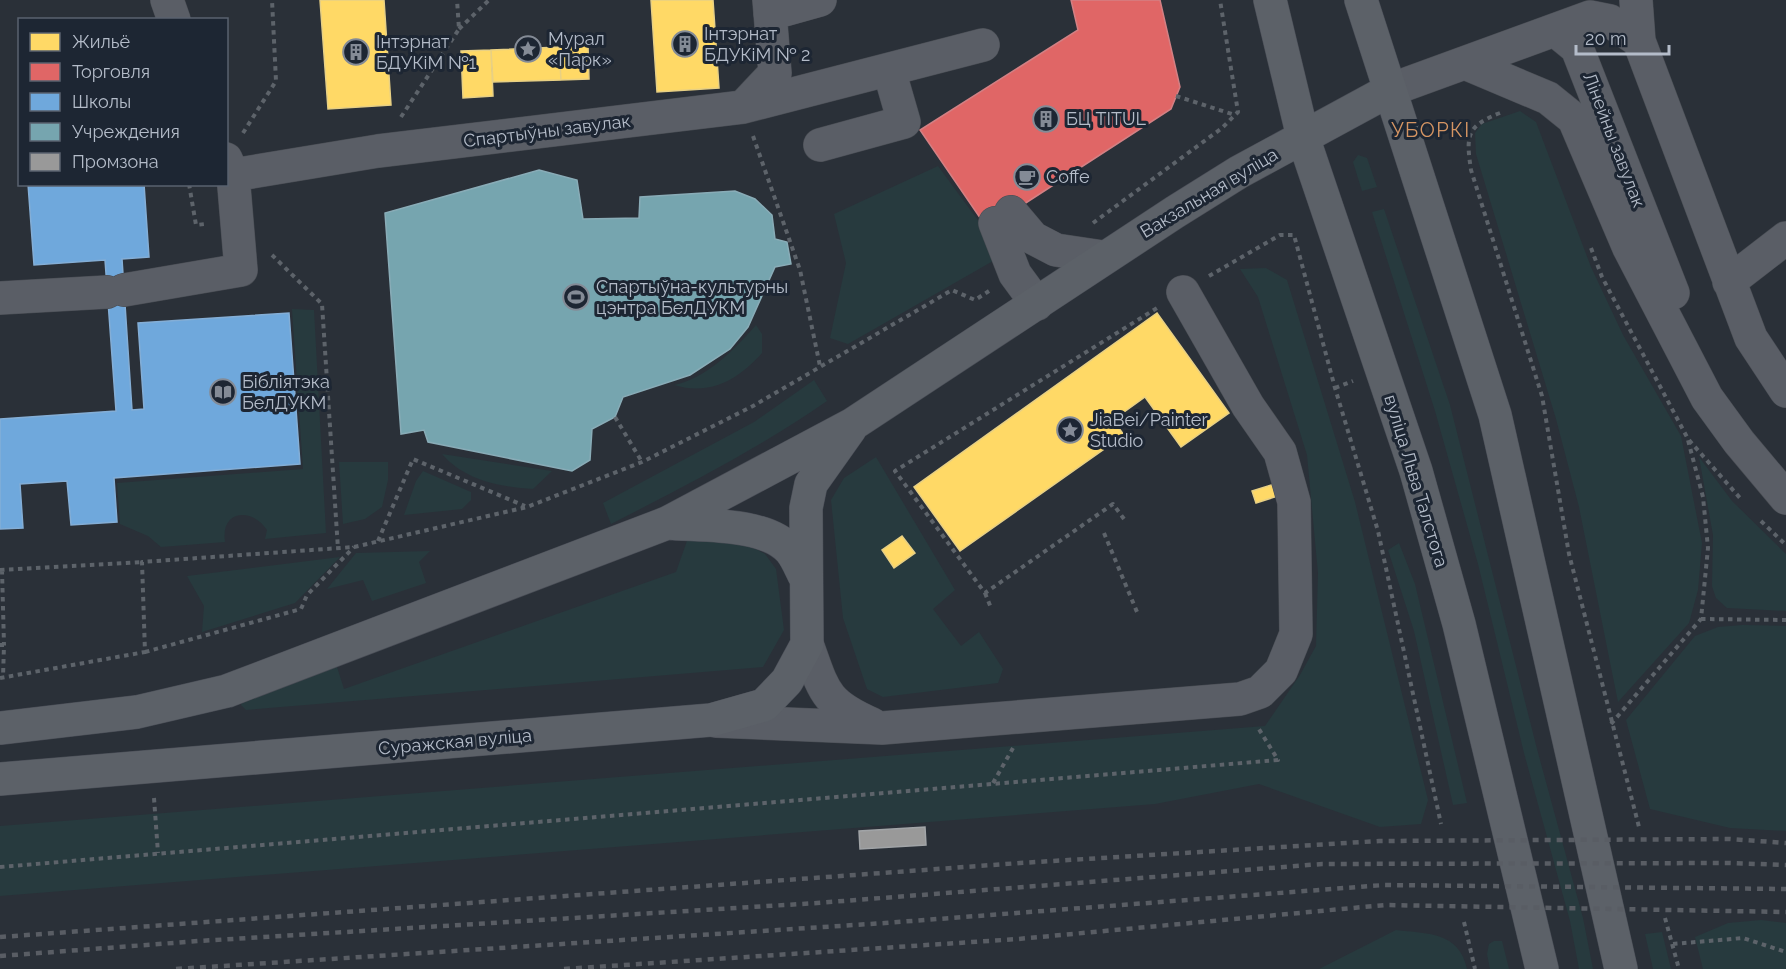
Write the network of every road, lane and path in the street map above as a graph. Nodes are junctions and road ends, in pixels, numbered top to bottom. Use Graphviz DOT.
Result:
graph roads {
  1 [pos="166,0"];
  2 [pos="272,0"];
  3 [pos="457,0"];
  4 [pos="489,0"];
  5 [pos="820,0"];
  6 [pos="1270,0"];
  7 [pos="1361,0"];
  8 [pos="1582,0"];
  9 [pos="1636,0"];
  10 [pos="770,7"];
  11 [pos="173,18"];
  12 [pos="459,29"];
  13 [pos="1555,30"];
  14 [pos="1639,41"];
  15 [pos="983,45"];
  16 [pos="1465,63"];
  17 [pos="889,70"];
  18 [pos="1390,90"];
  19 [pos="1176,96"];
  20 [pos="743,107"];
  21 [pos="1508,110"];
  22 [pos="1235,114"];
  23 [pos="1303,137"];
  24 [pos="820,145"];
  25 [pos="378,151"];
  26 [pos="233,158"];
  27 [pos="236,219"];
  28 [pos="1786,238"];
  29 [pos="1590,244"];
  30 [pos="1103,257"];
  31 [pos="1729,282"];
  32 [pos="1182,292"];
  33 [pos="0,298"];
  34 [pos="1037,304"];
  35 [pos="820,366"];
  36 [pos="1786,389"];
  37 [pos="753,406"];
  38 [pos="615,417"];
  39 [pos="853,424"];
  40 [pos="1688,439"];
  41 [pos="642,462"];
  42 [pos="1786,481"];
  43 [pos="1786,498"];
  44 [pos="527,507"];
  45 [pos="1748,507"];
  46 [pos="1756,515"];
  47 [pos="1124,519"];
  48 [pos="667,523"];
  49 [pos="1104,533"];
  50 [pos="378,542"];
  51 [pos="1786,545"];
  52 [pos="354,547"];
  53 [pos="338,549"];
  54 [pos="142,562"];
  55 [pos="1,570"];
  56 [pos="804,575"];
  57 [pos="985,593"];
  58 [pos="991,608"];
  59 [pos="1137,612"];
  60 [pos="1701,619"];
  61 [pos="1786,620"];
  62 [pos="807,644"];
  63 [pos="2,645"];
  64 [pos="146,652"];
  65 [pos="2,677"];
  66 [pos="1240,699"];
  67 [pos="711,720"];
  68 [pos="1611,724"];
  69 [pos="0,728"];
  70 [pos="882,728"];
  71 [pos="0,779"];
  72 [pos="154,797"];
  73 [pos="1441,824"];
  74 [pos="1639,827"];
  75 [pos="158,854"];
  76 [pos="0,867"];
  77 [pos="1665,918"];
  78 [pos="1464,922"];
  79 [pos="1673,944"];
  80 [pos="1786,952"];
  81 [pos="1475,969"];
  82 [pos="1542,969"];
  83 [pos="1621,969"];
  84 [pos="1679,969"];
  1 -- 11 [label="street"];
  2 -- 26 [label="path"];
  3 -- 12 [label="path"];
  4 -- 12 [label="path"];
  5 -- 10 [label="street"];
  6 -- 23 [label="main road, вуліца Льва Талстога"];
  7 -- 18 [label="main road"];
  8 -- 13 [label="street, Вакзальная вуліца"];
  9 -- 14 [label="street"];
  10 -- 20 [label="street"];
  12 -- 25 [label="path"];
  13 -- 14 [label="street"];
  13 -- 16 [label="street, Вакзальная вуліца"];
  13 -- 42 [label="street, Лінейны завулак"];
  14 -- 31 [label="street"];
  15 -- 17 [label="street, Спартыўны завулак"];
  16 -- 18 [label="street, Вакзальная вуліца"];
  16 -- 43 [label="street, Лінейны завулак"];
  17 -- 20 [label="street, Спартыўны завулак"];
  17 -- 24 [label="street"];
  18 -- 23 [label="main road, Вакзальная вуліца"];
  18 -- 83 [label="main road"];
  19 -- 22 [label="path"];
  20 -- 25 [label="street, Спартыўны завулак"];
  20 -- 35 [label="path"];
  21 -- 68 [label="path"];
  23 -- 30 [label="main road, Вакзальная вуліца"];
  23 -- 82 [label="main road, вуліца Льва Талстога"];
  25 -- 26 [label="street, Спартыўны завулак"];
  26 -- 27 [label="street"];
  27 -- 33 [label="street"];
  27 -- 53 [label="path"];
  28 -- 31 [label="street"];
  29 -- 40 [label="path"];
  30 -- 34 [label="main road, Вакзальная вуліца"];
  30 -- 34 [label="street"];
  31 -- 36 [label="street"];
  32 -- 57 [label="path"];
  32 -- 66 [label="street"];
  32 -- 73 [label="path"];
  34 -- 39 [label="main road, Вакзальная вуліца"];
  37 -- 41 [label="path"];
  38 -- 41 [label="path"];
  39 -- 48 [label="main road"];
  39 -- 56 [label="main road"];
  40 -- 45 [label="path"];
  40 -- 60 [label="path"];
  41 -- 44 [label="path"];
  44 -- 50 [label="path"];
  44 -- 50 [label="path"];
  46 -- 51 [label="path"];
  47 -- 57 [label="path"];
  48 -- 56 [label="main road"];
  48 -- 69 [label="main road"];
  49 -- 59 [label="path"];
  50 -- 52 [label="path"];
  52 -- 53 [label="path"];
  52 -- 64 [label="path"];
  53 -- 54 [label="path"];
  54 -- 55 [label="path"];
  54 -- 64 [label="path"];
  55 -- 63 [label="path"];
  56 -- 62 [label="main road"];
  57 -- 58 [label="path"];
  60 -- 61 [label="path"];
  60 -- 68 [label="path"];
  62 -- 67 [label="main road, Суражская вуліца"];
  62 -- 70 [label="street"];
  63 -- 65 [label="path"];
  64 -- 65 [label="path"];
  66 -- 70 [label="street"];
  66 -- 75 [label="path"];
  67 -- 70 [label="street"];
  67 -- 71 [label="main road, Суражская вуліца"];
  68 -- 74 [label="path"];
  72 -- 75 [label="path"];
  75 -- 76 [label="path"];
  77 -- 79 [label="path"];
  78 -- 81 [label="path"];
  79 -- 80 [label="path"];
  79 -- 84 [label="path"];
}
